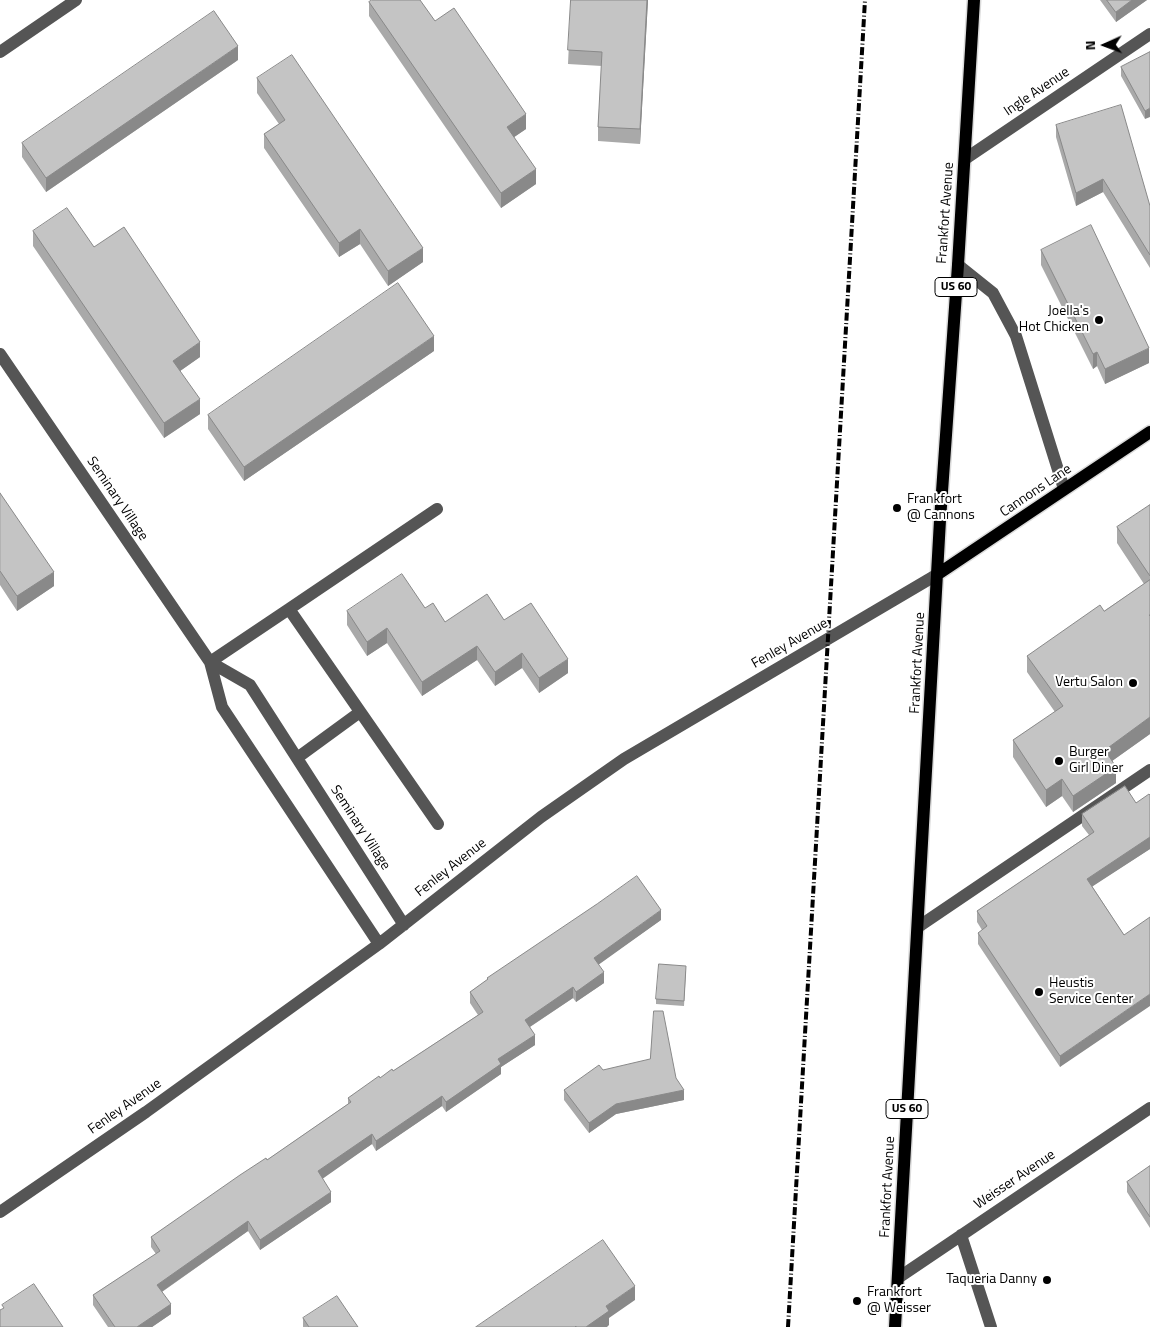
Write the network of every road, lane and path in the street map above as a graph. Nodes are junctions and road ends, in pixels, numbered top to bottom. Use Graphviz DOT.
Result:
graph roads {
  1 [pos="76,0"];
  2 [pos="974,0"];
  3 [pos="1150,34"];
  4 [pos="0,52"];
  5 [pos="965,159"];
  6 [pos="958,265"];
  7 [pos="0,354"];
  8 [pos="1150,432"];
  9 [pos="1064,489"];
  10 [pos="437,509"];
  11 [pos="938,574"];
  12 [pos="289,609"];
  13 [pos="210,662"];
  14 [pos="360,712"];
  15 [pos="297,758"];
  16 [pos="1150,770"];
  17 [pos="438,824"];
  18 [pos="404,925"];
  19 [pos="918,927"];
  20 [pos="379,944"];
  21 [pos="1150,1108"];
  22 [pos="0,1212"];
  23 [pos="961,1235"];
  24 [pos="898,1278"];
  25 [pos="895,1327"];
  26 [pos="991,1327"];
  1 -- 4 [label="street"];
  2 -- 5 [label="main road, Frankfort Avenue / US 60"];
  3 -- 5 [label="street, Ingle Avenue"];
  5 -- 6 [label="main road, Frankfort Avenue / US 60"];
  6 -- 9 [label="street"];
  6 -- 11 [label="main road, Frankfort Avenue / US 60"];
  7 -- 13 [label="street, Seminary Village"];
  8 -- 9 [label="main road, Cannons Lane"];
  9 -- 11 [label="main road, Cannons Lane"];
  10 -- 12 [label="street"];
  11 -- 18 [label="street, Fenley Avenue"];
  11 -- 19 [label="main road, Frankfort Avenue / US 60"];
  12 -- 13 [label="street"];
  12 -- 14 [label="street"];
  13 -- 15 [label="street, Seminary Village"];
  13 -- 20 [label="street, Seminary Village"];
  14 -- 15 [label="street"];
  14 -- 17 [label="street"];
  15 -- 18 [label="street, Seminary Village"];
  16 -- 19 [label="street"];
  18 -- 20 [label="street, Fenley Avenue"];
  19 -- 24 [label="main road, Frankfort Avenue / US 60"];
  20 -- 22 [label="street, Fenley Avenue"];
  21 -- 23 [label="street, Weisser Avenue"];
  23 -- 24 [label="street, Weisser Avenue"];
  23 -- 26 [label="street"];
  24 -- 25 [label="main road, Frankfort Avenue / US 60"];
}
